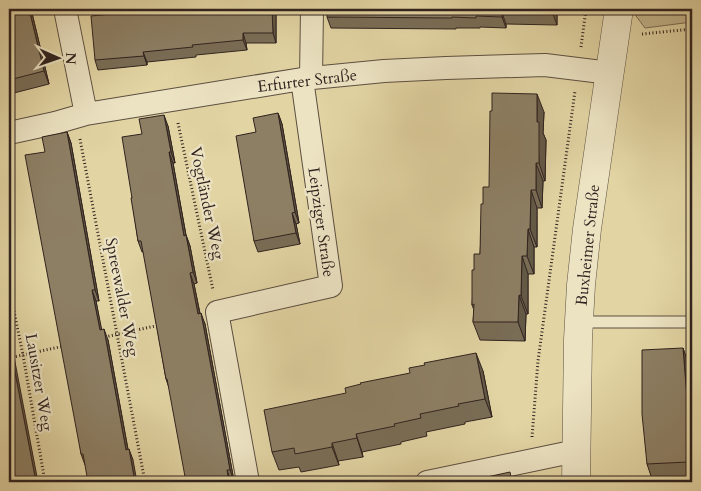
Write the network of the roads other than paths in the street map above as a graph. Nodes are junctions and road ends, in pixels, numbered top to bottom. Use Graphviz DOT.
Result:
graph roads {
  1 [pos="65,9"];
  2 [pos="312,9"];
  3 [pos="619,9"];
  4 [pos="610,73"];
  5 [pos="307,78"];
  6 [pos="81,115"];
  7 [pos="9,133"];
  8 [pos="579,322"];
  9 [pos="692,322"];
  10 [pos="576,451"];
  11 [pos="455,479"];
  12 [pos="248,482"];
  13 [pos="427,482"];
  14 [pos="576,482"];
  1 -- 6 [label="street"];
  2 -- 5 [label="street"];
  3 -- 4 [label="street, Buxheimer Straße"];
  4 -- 5 [label="street, Erfurter Straße"];
  4 -- 8 [label="street, Buxheimer Straße"];
  5 -- 6 [label="street, Erfurter Straße"];
  5 -- 12 [label="street, Leipziger Straße"];
  6 -- 7 [label="street, Erfurter Straße"];
  8 -- 9 [label="lane"];
  8 -- 10 [label="street, Buxheimer Straße"];
  10 -- 11 [label="street"];
  10 -- 14 [label="street, Buxheimer Straße"];
  11 -- 13 [label="street"];
}
